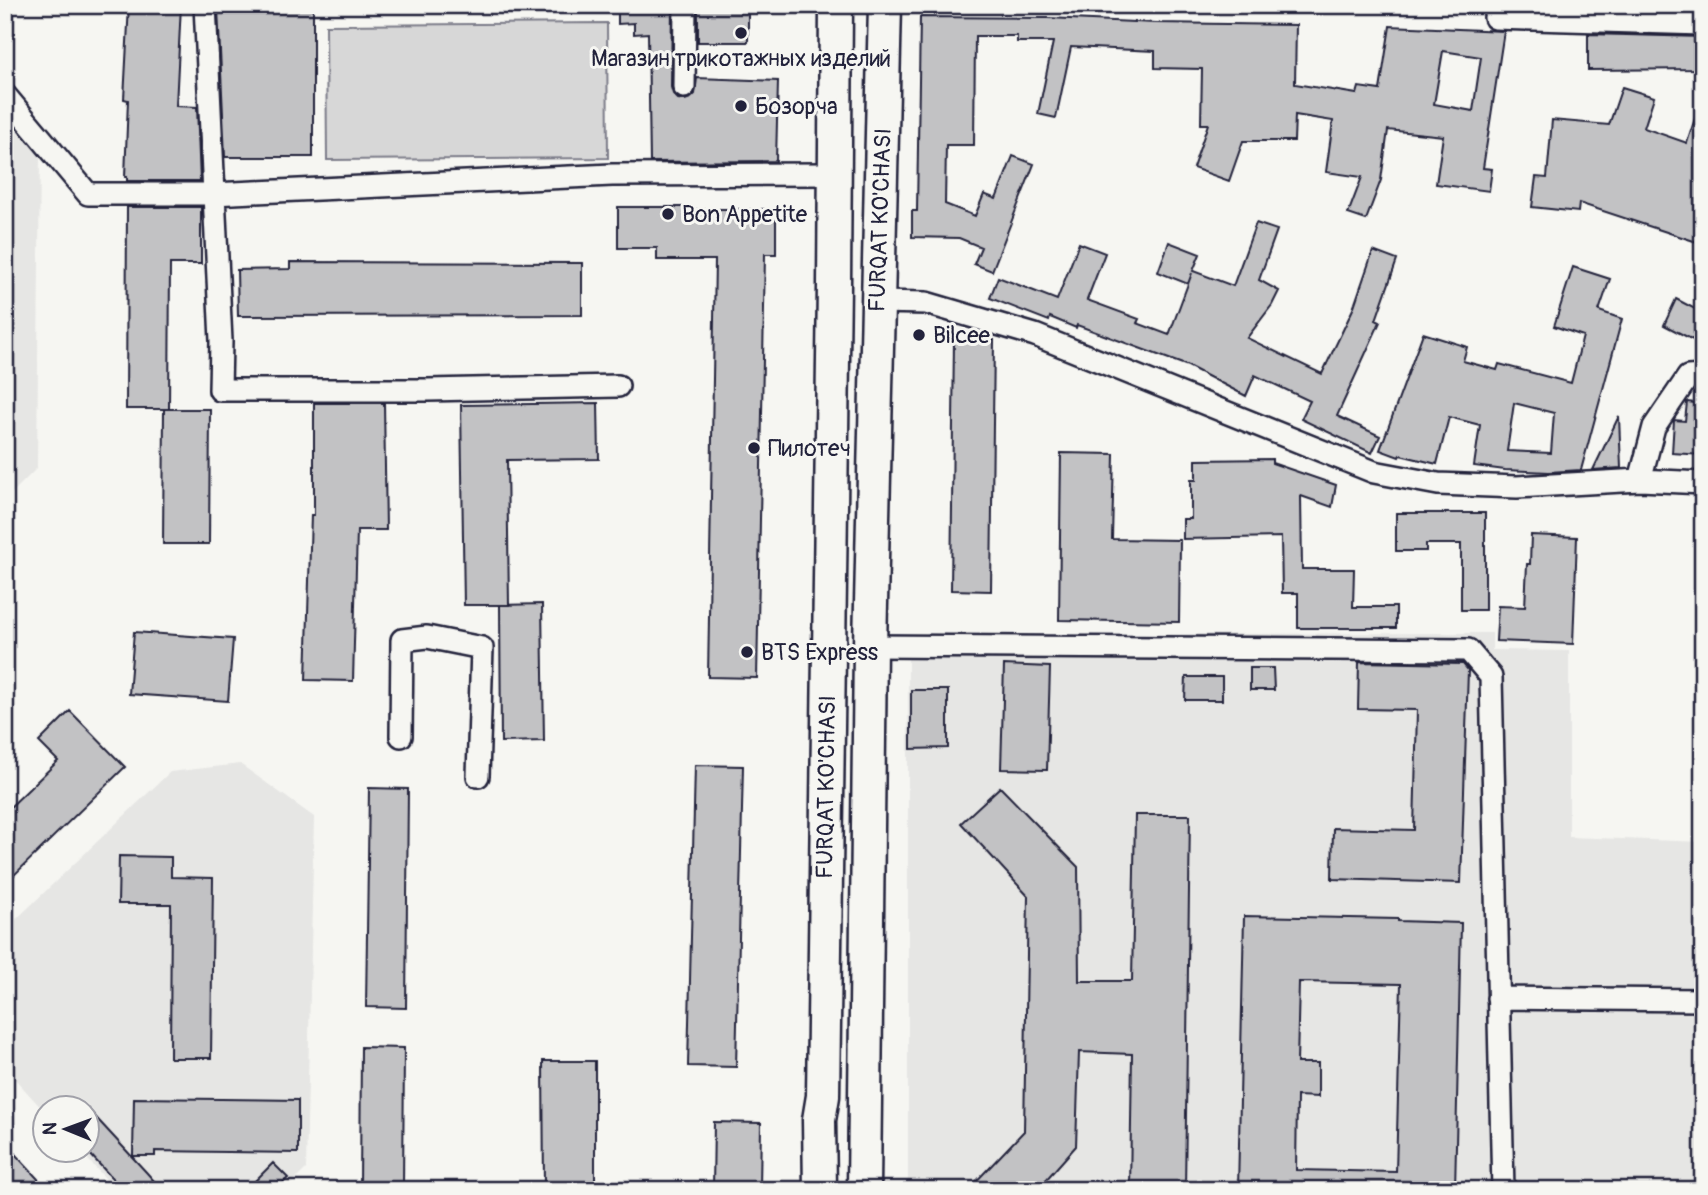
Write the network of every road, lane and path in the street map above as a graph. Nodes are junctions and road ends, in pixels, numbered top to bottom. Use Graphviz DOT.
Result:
graph roads {
  1 [pos="205,5"];
  2 [pos="685,5"];
  3 [pos="836,5"];
  4 [pos="885,5"];
  5 [pos="1496,5"];
  6 [pos="1690,18"];
  7 [pos="684,87"];
  8 [pos="5,96"];
  9 [pos="835,174"];
  10 [pos="213,194"];
  11 [pos="877,302"];
  12 [pos="1703,376"];
  13 [pos="618,386"];
  14 [pos="1640,480"];
  15 [pos="1703,483"];
  16 [pos="870,646"];
  17 [pos="401,736"];
  18 [pos="478,776"];
  19 [pos="1498,998"];
  20 [pos="1703,1000"];
  21 [pos="820,1190"];
  22 [pos="864,1190"];
  23 [pos="1503,1190"];
  1 -- 10 [label="street"];
  2 -- 7 [label="street"];
  3 -- 9 [label="main road, FURQAT KO'CHASI"];
  4 -- 11 [label="main road, FURQAT KO'CHASI"];
  5 -- 6 [label="street"];
  8 -- 10 [label="street"];
  9 -- 10 [label="street"];
  9 -- 21 [label="main road, FURQAT KO'CHASI"];
  10 -- 13 [label="street"];
  11 -- 14 [label="street"];
  11 -- 16 [label="main road, FURQAT KO'CHASI"];
  12 -- 14 [label="street"];
  14 -- 15 [label="street"];
  16 -- 19 [label="street"];
  16 -- 22 [label="main road, FURQAT KO'CHASI"];
  17 -- 18 [label="street"];
  19 -- 20 [label="street"];
  19 -- 23 [label="street"];
}
